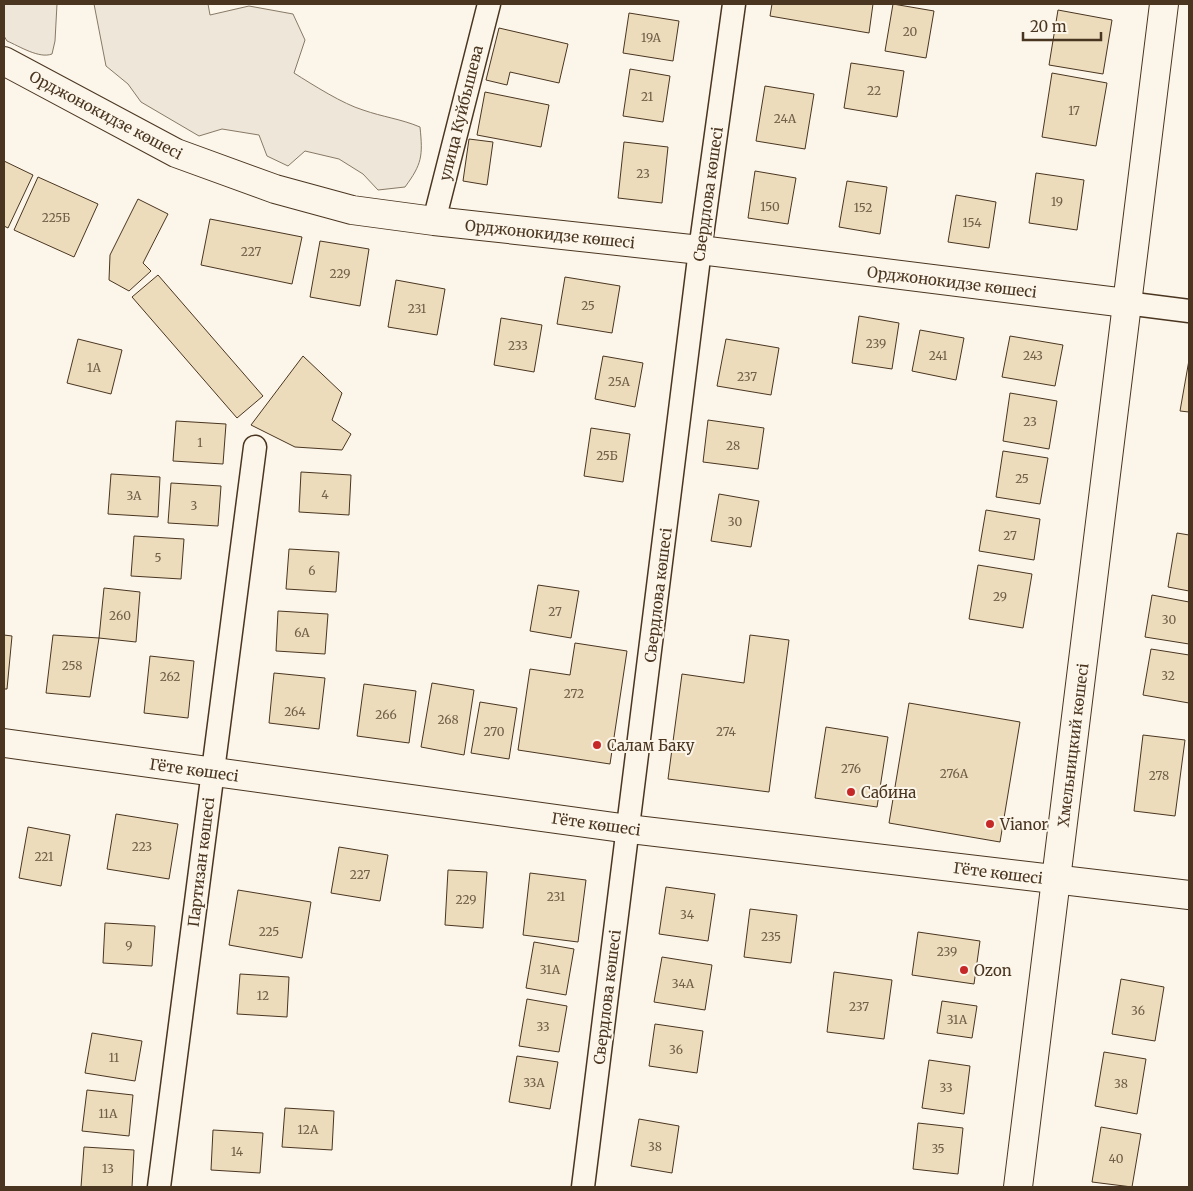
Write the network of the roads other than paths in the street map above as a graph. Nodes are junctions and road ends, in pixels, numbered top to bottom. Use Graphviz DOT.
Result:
graph roads {
  1 [pos="489,4"];
  2 [pos="734,4"];
  3 [pos="1164,4"];
  4 [pos="4,61"];
  5 [pos="434,221"];
  6 [pos="700,250"];
  7 [pos="1126,303"];
  8 [pos="1189,312"];
  9 [pos="255,447"];
  10 [pos="4,743"];
  11 [pos="213,773"];
  12 [pos="629,829"];
  13 [pos="1057,880"];
  14 [pos="1189,895"];
  15 [pos="159,1187"];
  16 [pos="583,1187"];
  17 [pos="1018,1187"];
  1 -- 5 [label="street, улица Куйбышева"];
  2 -- 6 [label="street, Свердлова көшесі"];
  3 -- 7 [label="main road, Хмельницкий көшесі"];
  4 -- 5 [label="main road, Орджонокидзе көшесі"];
  5 -- 6 [label="main road, Орджонокидзе көшесі"];
  6 -- 7 [label="main road, Орджонокидзе көшесі"];
  6 -- 12 [label="street, Свердлова көшесі"];
  7 -- 8 [label="street"];
  7 -- 13 [label="main road, Хмельницкий көшесі"];
  9 -- 11 [label="street, Партизан көшесі"];
  10 -- 11 [label="main road, Гёте көшесі"];
  11 -- 12 [label="main road, Гёте көшесі"];
  11 -- 15 [label="street, Партизан көшесі"];
  12 -- 13 [label="main road, Гёте көшесі"];
  12 -- 16 [label="street, Свердлова көшесі"];
  13 -- 14 [label="main road, Гёте көшесі"];
  13 -- 17 [label="main road, Хмельницкий көшесі"];
}
